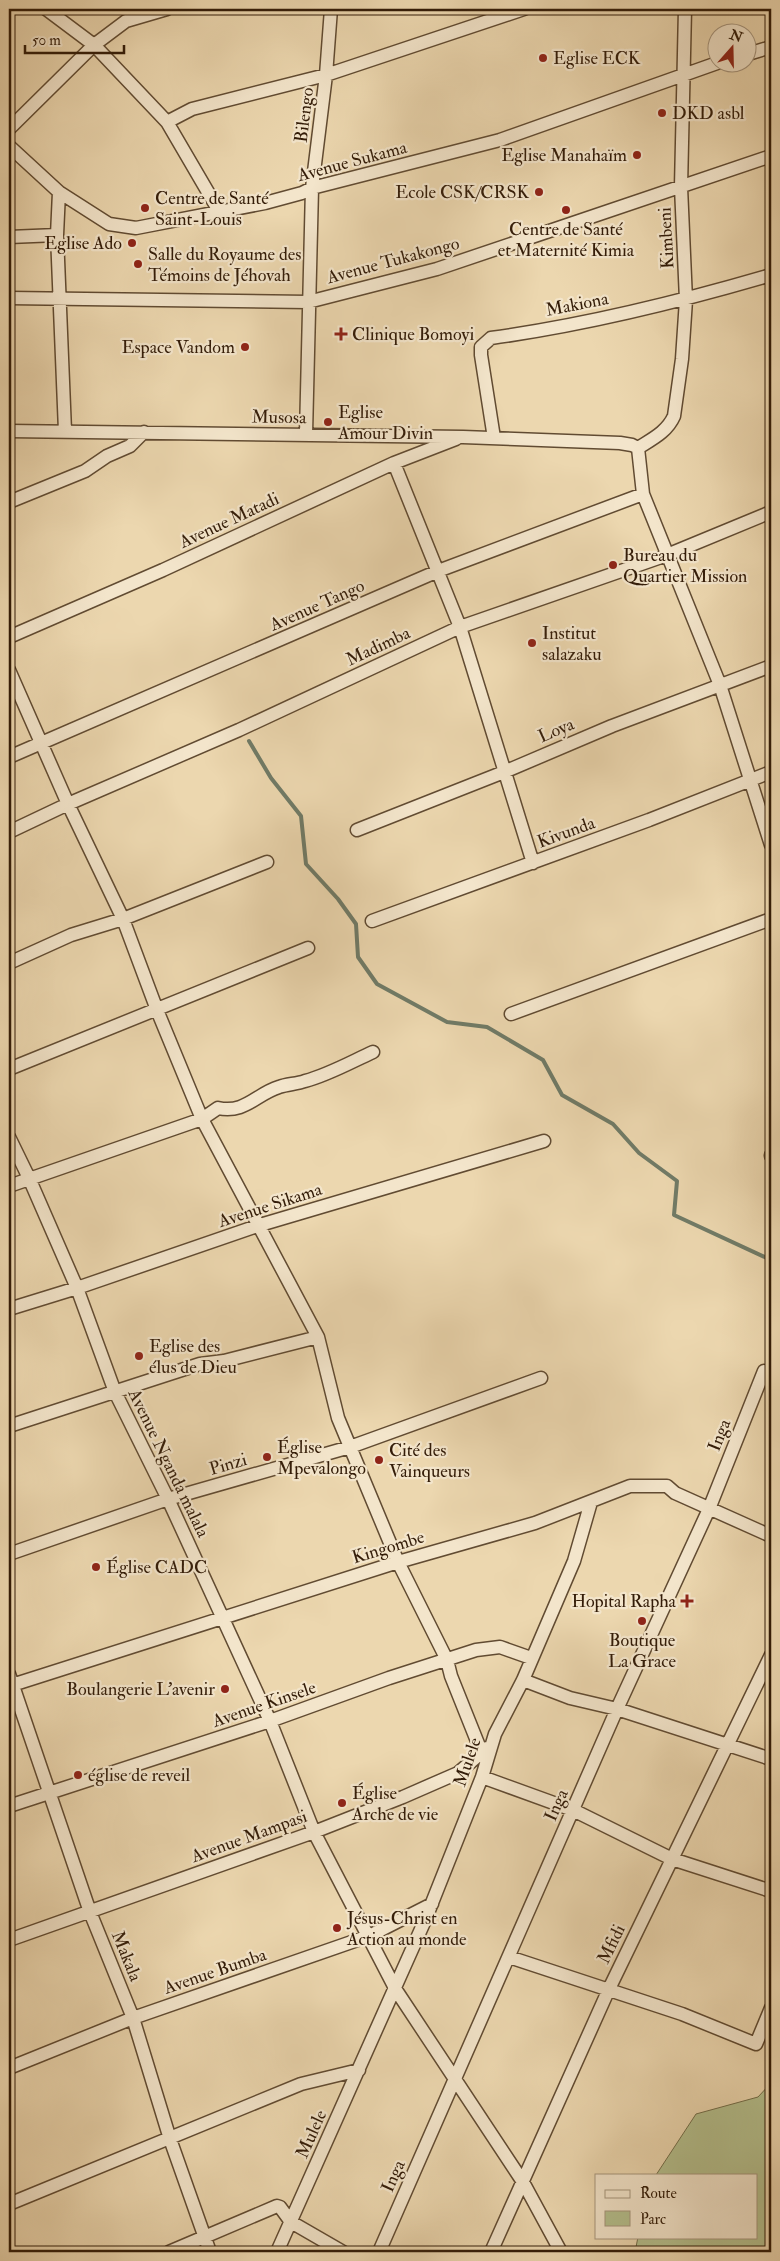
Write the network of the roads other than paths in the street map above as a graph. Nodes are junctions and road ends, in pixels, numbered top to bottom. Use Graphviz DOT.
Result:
graph roads {
  1 [pos="46,9"];
  2 [pos="167,9"];
  3 [pos="331,9"];
  4 [pos="524,9"];
  5 [pos="686,9"];
  6 [pos="94,45"];
  7 [pos="771,47"];
  8 [pos="758,51"];
  9 [pos="708,66"];
  10 [pos="684,74"];
  11 [pos="326,75"];
  12 [pos="167,122"];
  13 [pos="9,129"];
  14 [pos="9,146"];
  15 [pos="771,156"];
  16 [pos="681,187"];
  17 [pos="312,188"];
  18 [pos="60,192"];
  19 [pos="218,211"];
  20 [pos="57,235"];
  21 [pos="9,237"];
  22 [pos="771,275"];
  23 [pos="9,298"];
  24 [pos="59,300"];
  25 [pos="686,300"];
  26 [pos="308,302"];
  27 [pos="9,431"];
  28 [pos="65,431"];
  29 [pos="144,432"];
  30 [pos="306,434"];
  31 [pos="463,437"];
  32 [pos="494,438"];
  33 [pos="638,448"];
  34 [pos="394,463"];
  35 [pos="643,494"];
  36 [pos="9,502"];
  37 [pos="771,512"];
  38 [pos="667,555"];
  39 [pos="438,571"];
  40 [pos="460,627"];
  41 [pos="9,637"];
  42 [pos="771,666"];
  43 [pos="9,670"];
  44 [pos="720,685"];
  45 [pos="42,744"];
  46 [pos="9,757"];
  47 [pos="504,772"];
  48 [pos="771,772"];
  49 [pos="751,779"];
  50 [pos="68,804"];
  51 [pos="357,830"];
  52 [pos="9,832"];
  53 [pos="771,845"];
  54 [pos="267,862"];
  55 [pos="533,863"];
  56 [pos="123,919"];
  57 [pos="372,920"];
  58 [pos="771,920"];
  59 [pos="308,948"];
  60 [pos="9,963"];
  61 [pos="157,1010"];
  62 [pos="511,1014"];
  63 [pos="373,1052"];
  64 [pos="9,1069"];
  65 [pos="202,1119"];
  66 [pos="9,1137"];
  67 [pos="544,1141"];
  68 [pos="29,1178"];
  69 [pos="9,1186"];
  70 [pos="260,1226"];
  71 [pos="76,1288"];
  72 [pos="9,1309"];
  73 [pos="318,1338"];
  74 [pos="768,1374"];
  75 [pos="541,1378"];
  76 [pos="115,1392"];
  77 [pos="9,1426"];
  78 [pos="350,1447"];
  79 [pos="168,1499"];
  80 [pos="591,1502"];
  81 [pos="708,1509"];
  82 [pos="771,1536"];
  83 [pos="9,1554"];
  84 [pos="398,1562"];
  85 [pos="222,1616"];
  86 [pos="771,1655"];
  87 [pos="531,1658"];
  88 [pos="447,1660"];
  89 [pos="523,1680"];
  90 [pos="10,1682"];
  91 [pos="617,1709"];
  92 [pos="270,1721"];
  93 [pos="726,1745"];
  94 [pos="486,1748"];
  95 [pos="771,1759"];
  96 [pos="482,1777"];
  97 [pos="48,1792"];
  98 [pos="9,1806"];
  99 [pos="573,1810"];
  100 [pos="314,1832"];
  101 [pos="672,1859"];
  102 [pos="771,1891"];
  103 [pos="432,1904"];
  104 [pos="90,1912"];
  105 [pos="369,1936"];
  106 [pos="9,1940"];
  107 [pos="509,1957"];
  108 [pos="609,1989"];
  109 [pos="396,1990"];
  110 [pos="771,2008"];
  111 [pos="133,2018"];
  112 [pos="9,2068"];
  113 [pos="359,2070"];
  114 [pos="456,2078"];
  115 [pos="170,2139"];
  116 [pos="524,2182"];
  117 [pos="9,2204"];
  118 [pos="291,2222"];
  119 [pos="205,2236"];
  120 [pos="169,2252"];
  121 [pos="210,2252"];
  122 [pos="277,2252"];
  123 [pos="343,2252"];
  124 [pos="379,2252"];
  125 [pos="491,2252"];
  126 [pos="561,2252"];
  1 -- 6 [label="street"];
  2 -- 6 [label="street"];
  3 -- 11 [label="street, Bilengo"];
  4 -- 11 [label="street"];
  5 -- 10 [label="street, Kimbeni"];
  6 -- 12 [label="street"];
  6 -- 13 [label="street"];
  7 -- 8 [label="street"];
  9 -- 10 [label="street, Avenue Sukama"];
  10 -- 16 [label="street, Kimbeni"];
  10 -- 17 [label="street, Avenue Sukama"];
  11 -- 12 [label="street"];
  11 -- 17 [label="street, Bilengo"];
  12 -- 19 [label="street"];
  14 -- 18 [label="street, Avenue Sukama"];
  15 -- 16 [label="street, Avenue Tukakongo"];
  16 -- 25 [label="street, Kimbeni"];
  16 -- 26 [label="street, Avenue Tukakongo"];
  17 -- 19 [label="street, Avenue Sukama"];
  17 -- 26 [label="street, Bilengo"];
  18 -- 19 [label="street, Avenue Sukama"];
  18 -- 20 [label="street"];
  20 -- 21 [label="street"];
  20 -- 24 [label="street"];
  22 -- 25 [label="street, Makiona"];
  23 -- 24 [label="street, Avenue Tukakongo"];
  24 -- 26 [label="street, Avenue Tukakongo"];
  24 -- 28 [label="street"];
  25 -- 32 [label="street, Makiona"];
  25 -- 33 [label="street, Kimbeni"];
  26 -- 30 [label="street, Bilengo"];
  27 -- 28 [label="street, Musosa"];
  28 -- 29 [label="street, Musosa"];
  29 -- 30 [label="street, Musosa"];
  29 -- 36 [label="street"];
  30 -- 31 [label="street, Musosa"];
  31 -- 32 [label="street, Musosa"];
  31 -- 34 [label="street, Avenue Matadi"];
  32 -- 33 [label="street, Musosa"];
  33 -- 35 [label="street"];
  34 -- 39 [label="street"];
  34 -- 41 [label="street, Avenue Matadi"];
  35 -- 38 [label="street"];
  35 -- 39 [label="street, Avenue Tango"];
  37 -- 38 [label="street, Madimba"];
  38 -- 40 [label="street, Madimba"];
  38 -- 44 [label="street"];
  39 -- 40 [label="street"];
  39 -- 45 [label="street, Avenue Tango"];
  40 -- 47 [label="street"];
  40 -- 50 [label="street, Madimba"];
  42 -- 44 [label="street, Loya"];
  43 -- 45 [label="street"];
  44 -- 47 [label="street, Loya"];
  44 -- 49 [label="street"];
  45 -- 46 [label="street, Avenue Tango"];
  45 -- 50 [label="street"];
  47 -- 51 [label="street, Loya"];
  47 -- 55 [label="street"];
  48 -- 49 [label="street, Kivunda"];
  49 -- 53 [label="street"];
  49 -- 55 [label="street, Kivunda"];
  50 -- 52 [label="street, Madimba"];
  50 -- 56 [label="street"];
  54 -- 56 [label="street"];
  55 -- 57 [label="street, Kivunda"];
  56 -- 60 [label="street"];
  56 -- 61 [label="street"];
  58 -- 62 [label="street"];
  59 -- 61 [label="street"];
  61 -- 64 [label="street"];
  61 -- 65 [label="street"];
  63 -- 65 [label="street"];
  65 -- 68 [label="street"];
  65 -- 70 [label="street"];
  66 -- 68 [label="street, Avenue Nganda malala"];
  67 -- 70 [label="street, Avenue Sikama"];
  68 -- 69 [label="street"];
  68 -- 71 [label="street, Avenue Nganda malala"];
  70 -- 71 [label="street, Avenue Sikama"];
  70 -- 73 [label="street"];
  71 -- 72 [label="street, Avenue Sikama"];
  71 -- 76 [label="street, Avenue Nganda malala"];
  73 -- 76 [label="street"];
  73 -- 78 [label="street"];
  74 -- 81 [label="street, Inga"];
  75 -- 78 [label="street, Pinzi"];
  76 -- 77 [label="street"];
  76 -- 79 [label="street, Avenue Nganda malala"];
  78 -- 79 [label="street, Pinzi"];
  78 -- 84 [label="street"];
  79 -- 83 [label="street, Pinzi"];
  79 -- 85 [label="street, Avenue Nganda malala"];
  80 -- 81 [label="street, Kingombe"];
  80 -- 84 [label="street, Kingombe"];
  80 -- 87 [label="street, Mulele"];
  81 -- 82 [label="street, Kingombe"];
  81 -- 91 [label="street, Inga"];
  84 -- 85 [label="street, Kingombe"];
  84 -- 88 [label="street"];
  85 -- 90 [label="street, Kingombe"];
  85 -- 92 [label="street, Avenue Nganda malala"];
  86 -- 93 [label="street, Mfidi"];
  87 -- 88 [label="street, Avenue Kinsele"];
  87 -- 89 [label="street, Mulele"];
  88 -- 92 [label="street, Avenue Kinsele"];
  88 -- 94 [label="street"];
  89 -- 91 [label="street"];
  89 -- 94 [label="street, Mulele"];
  90 -- 97 [label="street, Makala"];
  91 -- 93 [label="street"];
  91 -- 99 [label="street, Inga"];
  92 -- 97 [label="street, Avenue Kinsele"];
  92 -- 100 [label="street, Avenue Nganda malala"];
  93 -- 95 [label="street"];
  93 -- 101 [label="street, Mfidi"];
  94 -- 96 [label="street, Mulele"];
  94 -- 100 [label="street, Avenue Mampasi"];
  96 -- 99 [label="street"];
  96 -- 103 [label="street, Mulele"];
  97 -- 98 [label="street, Avenue Kinsele"];
  97 -- 104 [label="street, Makala"];
  99 -- 101 [label="street"];
  99 -- 107 [label="street, Inga"];
  100 -- 104 [label="street, Avenue Mampasi"];
  100 -- 105 [label="street, Avenue Nganda malala"];
  101 -- 102 [label="street"];
  101 -- 108 [label="street, Mfidi"];
  103 -- 105 [label="street, Avenue Bumba"];
  103 -- 109 [label="street, Mulele"];
  104 -- 106 [label="street, Avenue Mampasi"];
  104 -- 111 [label="street, Makala"];
  105 -- 109 [label="street, Avenue Nganda malala"];
  105 -- 111 [label="street, Avenue Bumba"];
  107 -- 108 [label="street"];
  107 -- 114 [label="street, Inga"];
  108 -- 110 [label="street"];
  108 -- 116 [label="street, Mfidi"];
  109 -- 113 [label="street, Mulele"];
  109 -- 114 [label="street, Avenue Nganda malala"];
  111 -- 112 [label="street, Avenue Bumba"];
  111 -- 115 [label="street, Makala"];
  113 -- 115 [label="street"];
  113 -- 118 [label="street, Mulele"];
  114 -- 116 [label="street, Avenue Nganda malala"];
  114 -- 124 [label="street, Inga"];
  115 -- 117 [label="street"];
  115 -- 119 [label="street, Makala"];
  116 -- 125 [label="street, Mfidi"];
  116 -- 126 [label="street, Avenue Nganda malala"];
  118 -- 119 [label="street"];
  118 -- 122 [label="street, Mulele"];
  118 -- 123 [label="street"];
  119 -- 120 [label="street"];
  119 -- 121 [label="street, Makala"];
}
